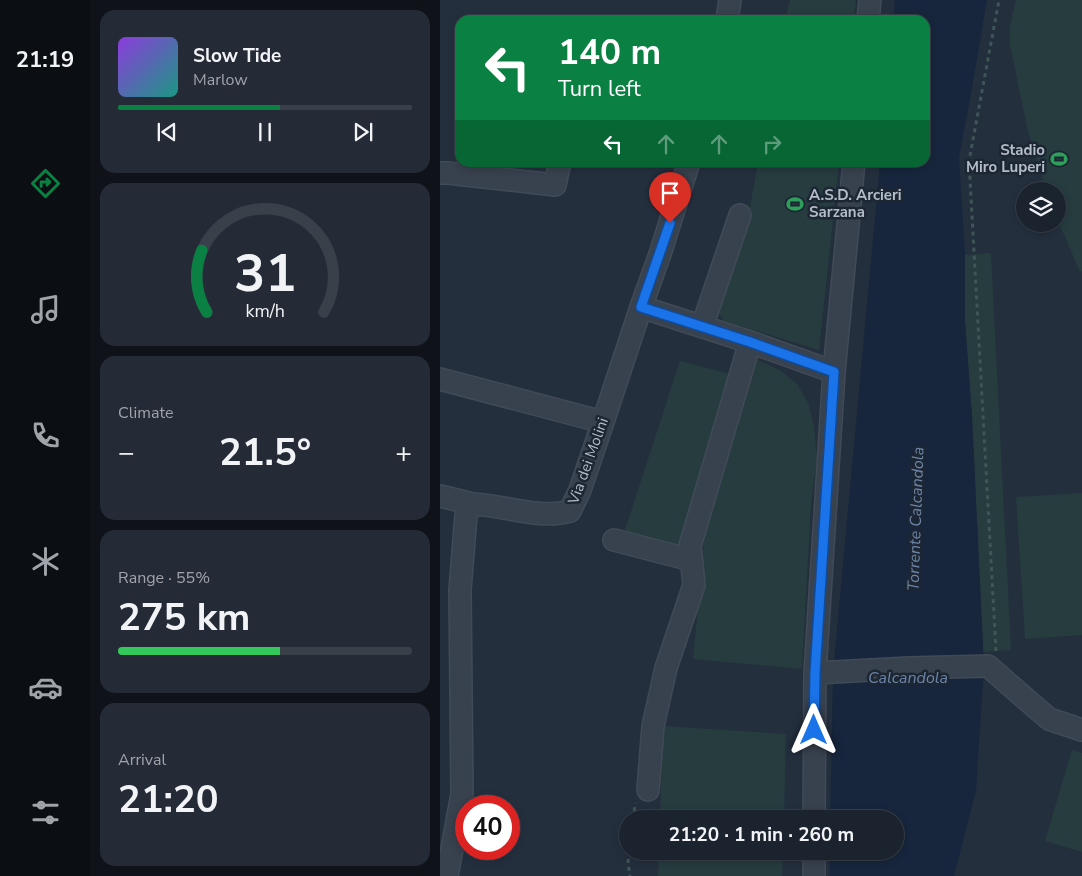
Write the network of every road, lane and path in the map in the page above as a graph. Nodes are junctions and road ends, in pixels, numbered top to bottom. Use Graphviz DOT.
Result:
graph roads {
  1 [pos="730,0"];
  2 [pos="870,0"];
  3 [pos="999,0"];
  4 [pos="728,15"];
  5 [pos="868,15"];
  6 [pos="559,167"];
  7 [pos="687,167"];
  8 [pos="854,167"];
  9 [pos="440,173"];
  10 [pos="740,215"];
  11 [pos="641,307"];
  12 [pos="702,327"];
  13 [pos="750,342"];
  14 [pos="834,372"];
  15 [pos="440,379"];
  16 [pos="603,422"];
  17 [pos="440,496"];
  18 [pos="473,504"];
  19 [pos="614,540"];
  20 [pos="691,560"];
  21 [pos="988,666"];
  22 [pos="815,673"];
  23 [pos="1082,730"];
  24 [pos="648,790"];
  25 [pos="814,810"];
  26 [pos="628,860"];
  27 [pos="814,860"];
  28 [pos="447,876"];
  29 [pos="630,876"];
  30 [pos="814,876"];
  1 -- 4 [label="street"];
  2 -- 5 [label="street"];
  3 -- 21 [label="path"];
  6 -- 9 [label="street"];
  7 -- 11 [label="street, Via dei Molini"];
  8 -- 14 [label="street"];
  10 -- 12 [label="street"];
  11 -- 12 [label="street"];
  11 -- 16 [label="street, Via dei Molini"];
  12 -- 13 [label="street"];
  13 -- 14 [label="street"];
  13 -- 20 [label="street"];
  14 -- 22 [label="street"];
  15 -- 16 [label="street"];
  16 -- 18 [label="street, Via dei Molini"];
  17 -- 18 [label="street"];
  18 -- 28 [label="street"];
  19 -- 20 [label="street"];
  20 -- 24 [label="street"];
  21 -- 22 [label="street"];
  21 -- 23 [label="street"];
  22 -- 25 [label="street"];
  26 -- 29 [label="path"];
  27 -- 30 [label="street"];
}
